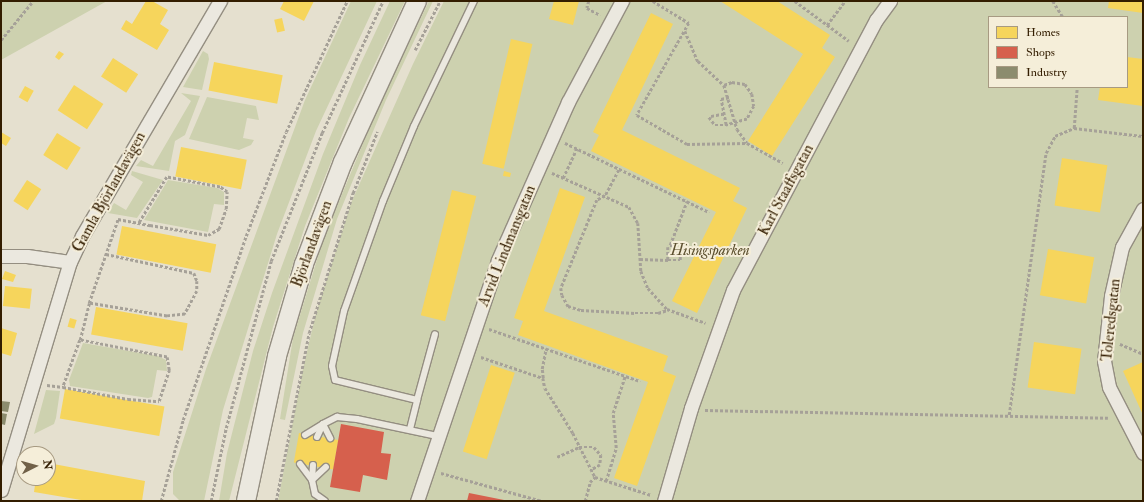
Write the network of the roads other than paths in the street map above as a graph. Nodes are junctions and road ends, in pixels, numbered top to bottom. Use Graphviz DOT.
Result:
graph roads {
  1 [pos="220,1"];
  2 [pos="417,1"];
  3 [pos="474,1"];
  4 [pos="622,1"];
  5 [pos="890,1"];
  6 [pos="1143,209"];
  7 [pos="1,256"];
  8 [pos="70,262"];
  9 [pos="435,334"];
  10 [pos="417,400"];
  11 [pos="323,424"];
  12 [pos="410,429"];
  13 [pos="305,435"];
  14 [pos="437,436"];
  15 [pos="318,437"];
  16 [pos="330,438"];
  17 [pos="1143,453"];
  18 [pos="300,464"];
  19 [pos="313,465"];
  20 [pos="326,467"];
  21 [pos="312,480"];
  22 [pos="1,490"];
  23 [pos="246,501"];
  24 [pos="325,501"];
  25 [pos="417,501"];
  26 [pos="664,501"];
  1 -- 8 [label="street, Gamla Björlandavägen"];
  2 -- 23 [label="street, Björlandavägen"];
  3 -- 10 [label="lane"];
  4 -- 14 [label="street, Arvid Lindmansgatan"];
  5 -- 26 [label="street, Karl Staaffsgatan"];
  6 -- 17 [label="street, Toleredsgatan"];
  7 -- 8 [label="street"];
  8 -- 22 [label="street, Gamla Björlandavägen"];
  9 -- 10 [label="lane"];
  10 -- 12 [label="lane"];
  11 -- 12 [label="lane"];
  11 -- 13 [label="lane"];
  11 -- 15 [label="lane"];
  11 -- 16 [label="lane"];
  12 -- 14 [label="lane"];
  14 -- 25 [label="street, Arvid Lindmansgatan"];
  18 -- 21 [label="lane"];
  19 -- 21 [label="lane"];
  20 -- 21 [label="lane"];
  21 -- 24 [label="lane"];
}
